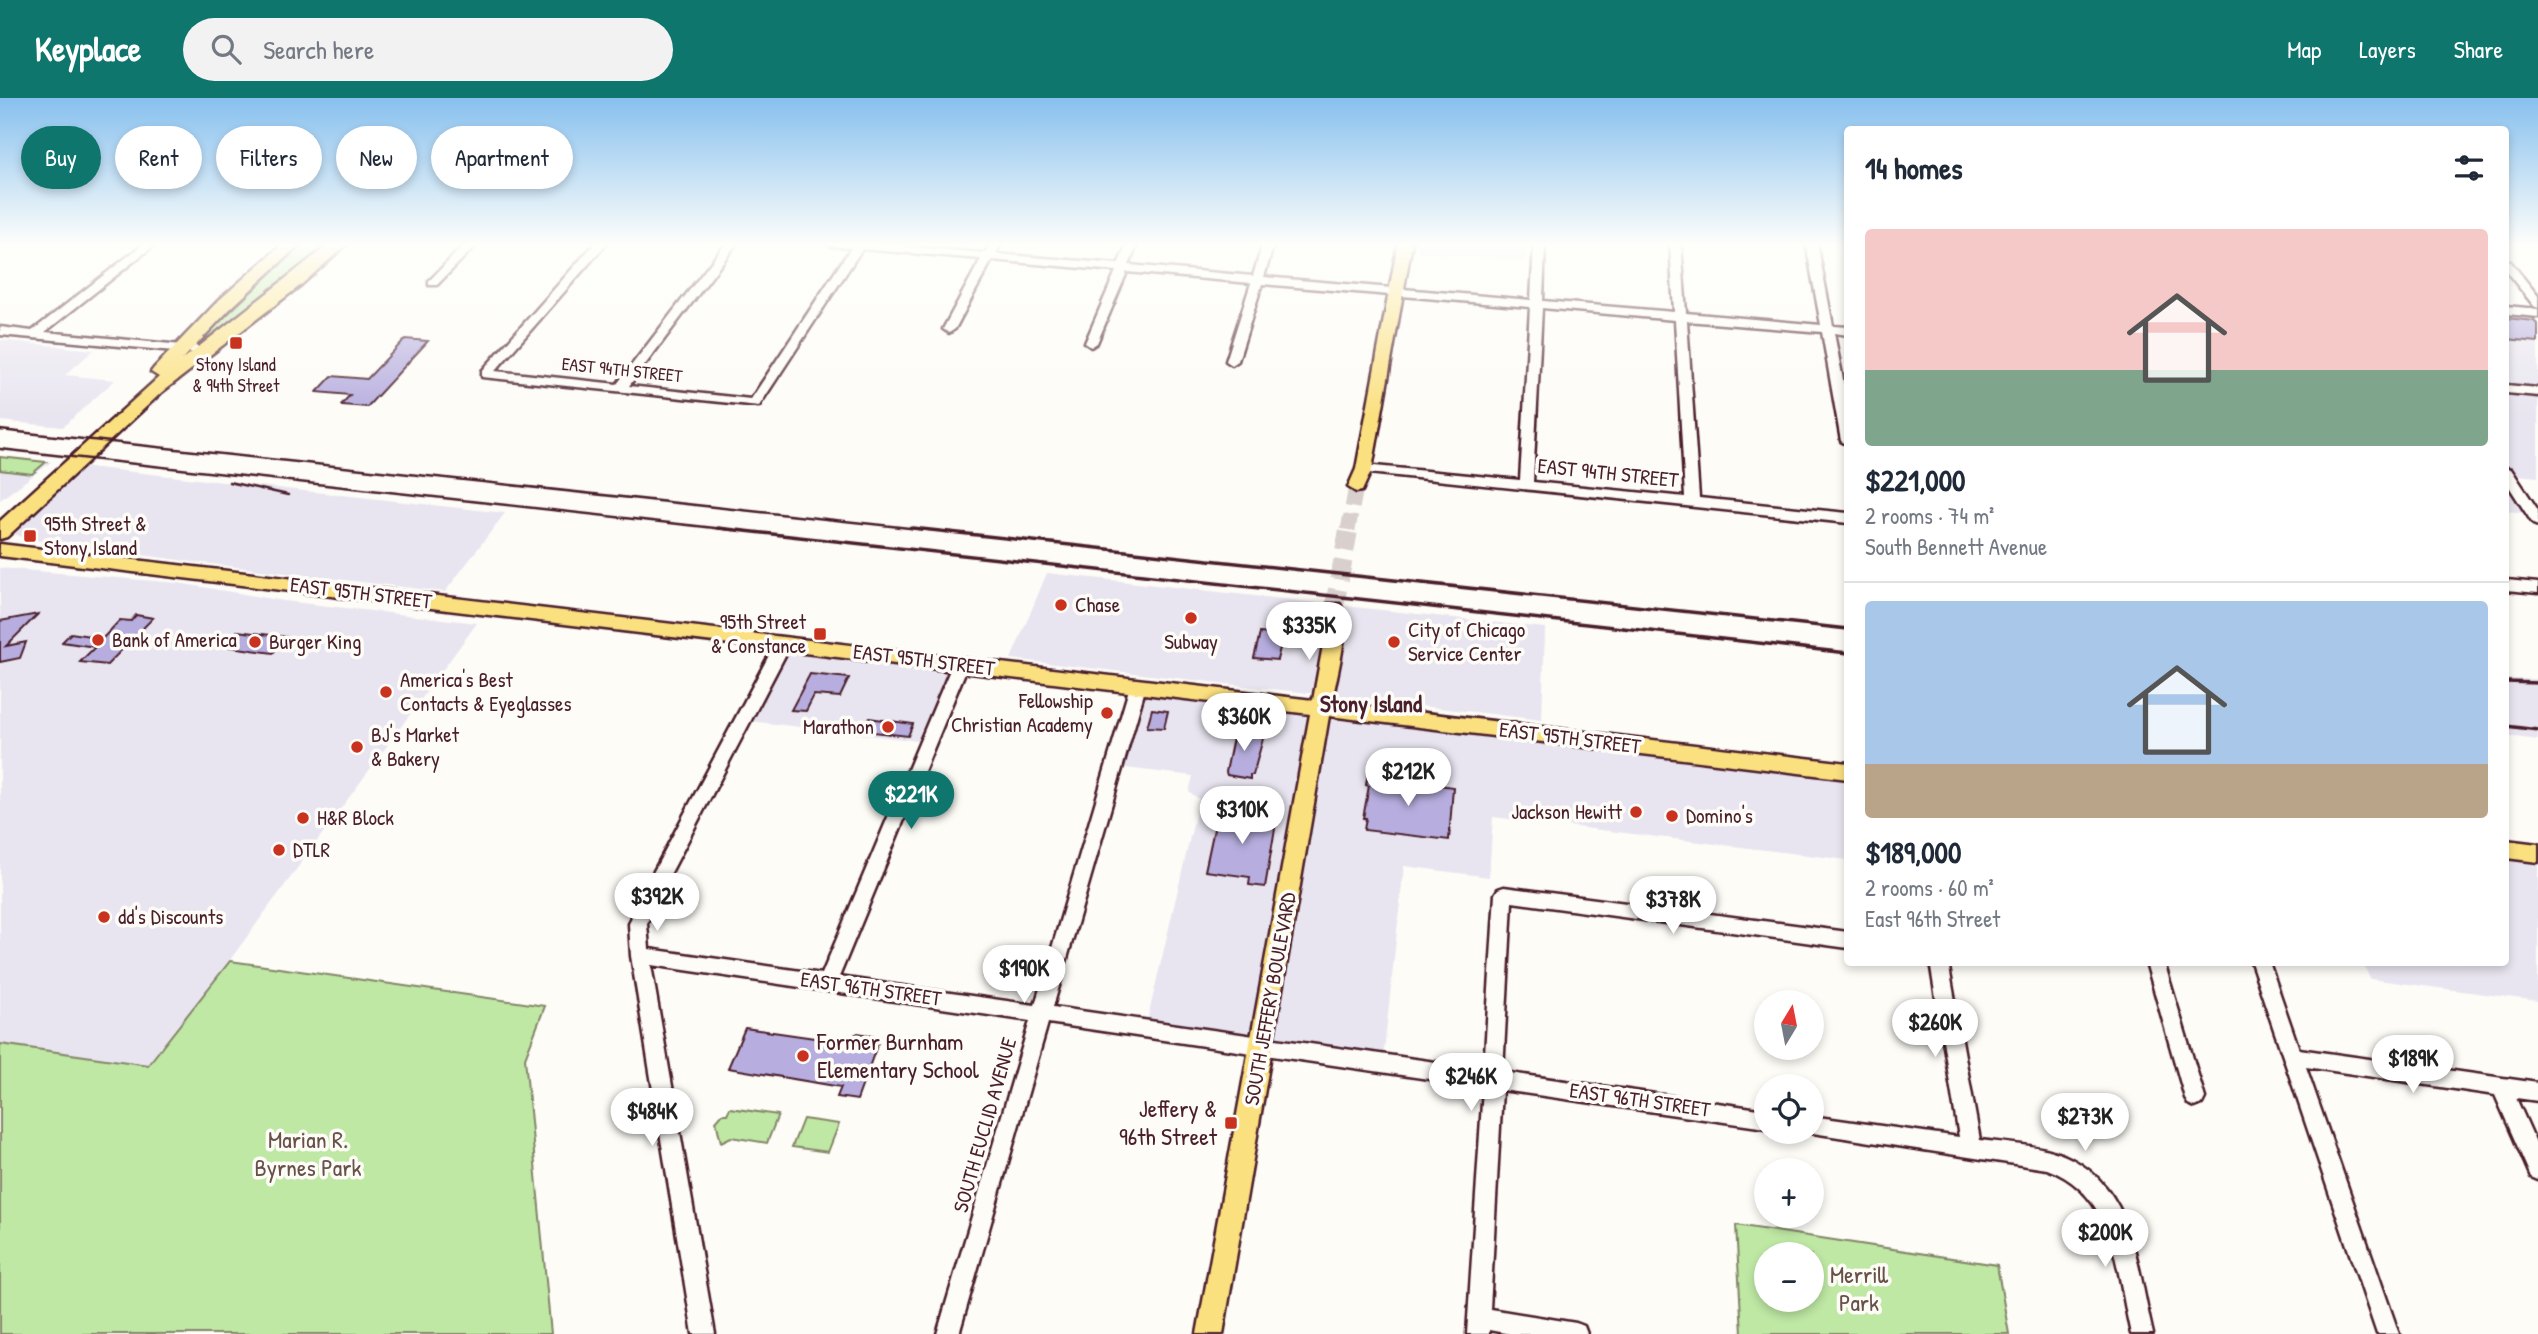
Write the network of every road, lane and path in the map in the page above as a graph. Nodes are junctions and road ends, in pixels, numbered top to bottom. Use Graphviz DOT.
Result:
graph roads {
  1 [pos="77,301"];
  2 [pos="228,301"];
  3 [pos="269,301"];
  4 [pos="550,301"];
  5 [pos="687,301"];
  6 [pos="822,301"];
  7 [pos="964,301"];
  8 [pos="1108,301"];
  9 [pos="1251,301"];
  10 [pos="1394,301"];
  11 [pos="1497,301"];
  12 [pos="1536,301"];
  13 [pos="1680,301"];
  14 [pos="1823,301"];
  15 [pos="1536,304"];
  16 [pos="2509,310"];
  17 [pos="2538,313"];
  18 [pos="1681,317"];
  19 [pos="949,329"];
  20 [pos="1828,330"];
  21 [pos="0,331"];
  22 [pos="1844,331"];
  23 [pos="35,334"];
  24 [pos="1091,343"];
  25 [pos="180,349"];
  26 [pos="203,351"];
  27 [pos="1232,361"];
  28 [pos="620,389"];
  29 [pos="2509,389"];
  30 [pos="2538,392"];
  31 [pos="1844,419"];
  32 [pos="1364,470"];
  33 [pos="2509,477"];
  34 [pos="1526,486"];
  35 [pos="1361,487"];
  36 [pos="1692,502"];
  37 [pos="0,512"];
  38 [pos="1844,518"];
  39 [pos="2538,521"];
  40 [pos="0,532"];
  41 [pos="0,550"];
  42 [pos="2509,584"];
  43 [pos="2538,588"];
  44 [pos="1339,613"];
  45 [pos="783,643"];
  46 [pos="960,665"];
  47 [pos="1138,686"];
  48 [pos="1321,708"];
  49 [pos="1844,771"];
  50 [pos="2509,849"];
  51 [pos="2538,853"];
  52 [pos="1844,939"];
  53 [pos="640,956"];
  54 [pos="1940,966"];
  55 [pos="2156,966"];
  56 [pos="2261,966"];
  57 [pos="827,983"];
  58 [pos="1042,1014"];
  59 [pos="1261,1046"];
  60 [pos="2295,1057"];
  61 [pos="1493,1079"];
  62 [pos="2501,1087"];
  63 [pos="2538,1092"];
  64 [pos="2195,1098"];
  65 [pos="1754,1117"];
  66 [pos="1824,1127"];
  67 [pos="1971,1148"];
  68 [pos="2538,1170"];
  69 [pos="1478,1326"];
  70 [pos="705,1334"];
  71 [pos="948,1334"];
  72 [pos="1210,1334"];
  73 [pos="1576,1334"];
  74 [pos="2142,1334"];
  75 [pos="2388,1334"];
  1 -- 23 [label="street"];
  2 -- 25 [label="highway"];
  3 -- 26 [label="highway"];
  4 -- 28 [label="street, EAST 94TH STREET"];
  5 -- 28 [label="street"];
  6 -- 28 [label="street, EAST 94TH STREET"];
  7 -- 19 [label="street"];
  8 -- 24 [label="street"];
  9 -- 27 [label="street"];
  10 -- 32 [label="main road"];
  11 -- 15 [label="street"];
  12 -- 15 [label="street"];
  13 -- 18 [label="street"];
  14 -- 20 [label="street"];
  15 -- 18 [label="street"];
  15 -- 34 [label="street"];
  16 -- 17 [label="street"];
  18 -- 20 [label="street"];
  18 -- 36 [label="street"];
  20 -- 22 [label="street"];
  20 -- 31 [label="street"];
  21 -- 23 [label="street"];
  23 -- 25 [label="street"];
  25 -- 26 [label="street"];
  25 -- 37 [label="highway"];
  26 -- 40 [label="highway"];
  29 -- 30 [label="street"];
  32 -- 34 [label="street, EAST 94TH STREET"];
  32 -- 35 [label="main road"];
  33 -- 39 [label="street"];
  34 -- 36 [label="street, EAST 94TH STREET"];
  36 -- 38 [label="street, EAST 94TH STREET"];
  41 -- 45 [label="main road, EAST 95TH STREET"];
  42 -- 43 [label="street"];
  44 -- 48 [label="main road, SOUTH JEFFERY BOULEVARD"];
  45 -- 46 [label="main road, EAST 95TH STREET"];
  45 -- 53 [label="street"];
  46 -- 47 [label="main road, EAST 95TH STREET"];
  46 -- 57 [label="street"];
  47 -- 48 [label="main road, EAST 95TH STREET"];
  47 -- 58 [label="street, SOUTH EUCLID AVENUE"];
  48 -- 49 [label="main road, EAST 95TH STREET"];
  48 -- 59 [label="main road, SOUTH JEFFERY BOULEVARD"];
  50 -- 51 [label="main road"];
  52 -- 61 [label="street"];
  53 -- 57 [label="street, EAST 96TH STREET"];
  53 -- 70 [label="street"];
  54 -- 67 [label="street"];
  55 -- 64 [label="street"];
  56 -- 60 [label="street"];
  57 -- 58 [label="street, EAST 96TH STREET"];
  58 -- 59 [label="street, EAST 96TH STREET"];
  58 -- 71 [label="street, SOUTH EUCLID AVENUE"];
  59 -- 61 [label="street, EAST 96TH STREET"];
  59 -- 72 [label="main road, SOUTH JEFFERY BOULEVARD"];
  60 -- 62 [label="street"];
  60 -- 75 [label="street"];
  61 -- 65 [label="street, EAST 96TH STREET"];
  61 -- 69 [label="street"];
  62 -- 63 [label="street"];
  62 -- 68 [label="street"];
  66 -- 67 [label="street"];
  67 -- 74 [label="street"];
  69 -- 73 [label="street"];
}
